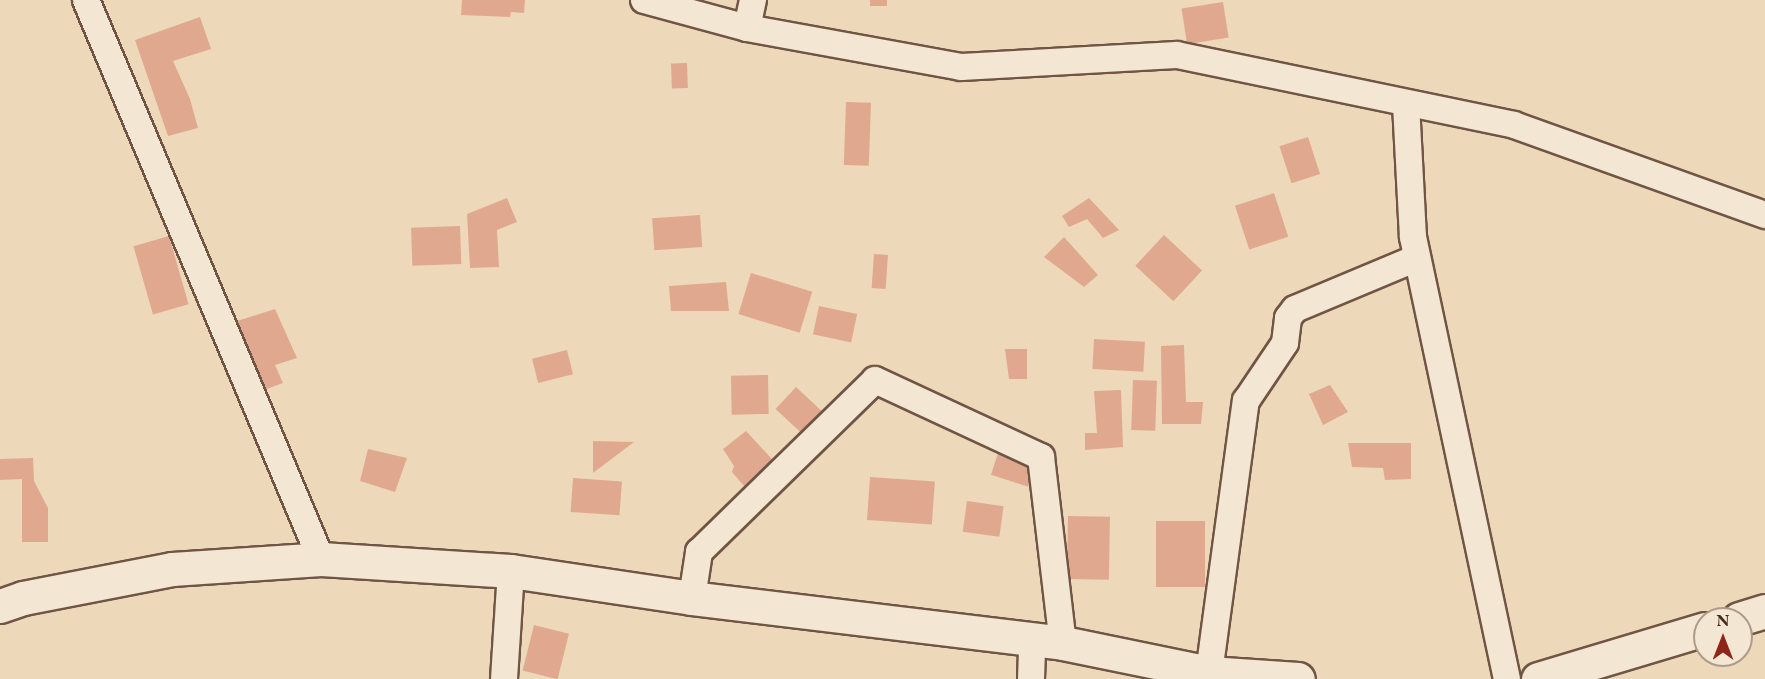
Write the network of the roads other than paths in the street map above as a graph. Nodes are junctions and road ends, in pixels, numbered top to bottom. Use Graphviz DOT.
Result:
graph roads {
  1 [pos="86,0"];
  2 [pos="644,0"];
  3 [pos="753,0"];
  4 [pos="747,28"];
  5 [pos="1406,104"];
  6 [pos="1765,215"];
  7 [pos="1417,258"];
  8 [pos="321,559"];
  9 [pos="511,571"];
  10 [pos="692,598"];
  11 [pos="0,606"];
  12 [pos="1693,633"];
  13 [pos="1048,642"];
  14 [pos="1209,673"];
  15 [pos="504,679"];
  16 [pos="1031,679"];
  17 [pos="1298,679"];
  18 [pos="1507,679"];
  19 [pos="1538,679"];
  1 -- 8 [label="street"];
  2 -- 4 [label="street"];
  3 -- 4 [label="street"];
  4 -- 5 [label="street"];
  5 -- 6 [label="street"];
  5 -- 7 [label="street"];
  7 -- 14 [label="street"];
  7 -- 18 [label="street"];
  8 -- 9 [label="main road"];
  8 -- 11 [label="main road"];
  9 -- 10 [label="main road"];
  9 -- 15 [label="street"];
  10 -- 13 [label="main road"];
  10 -- 13 [label="street"];
  12 -- 19 [label="main road"];
  13 -- 14 [label="main road"];
  13 -- 16 [label="street"];
  14 -- 17 [label="main road"];
}
